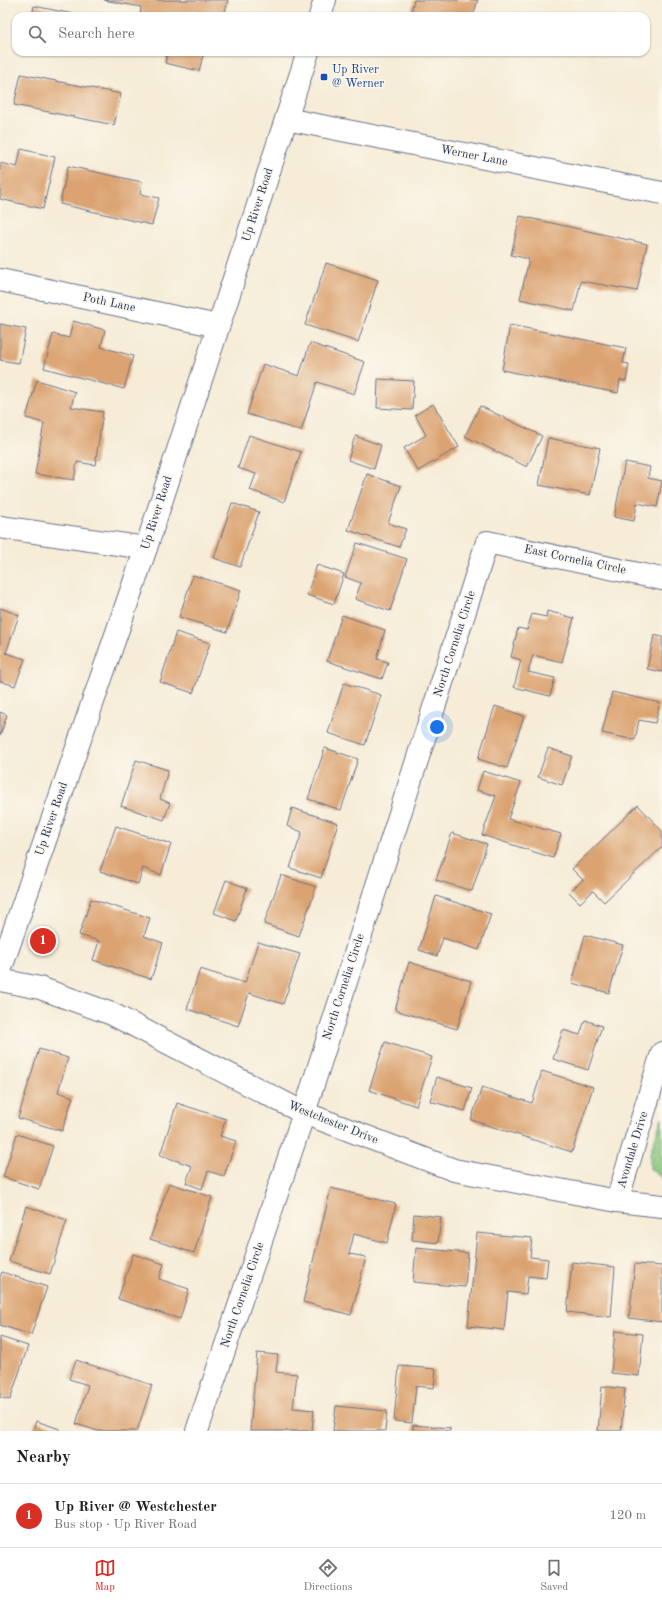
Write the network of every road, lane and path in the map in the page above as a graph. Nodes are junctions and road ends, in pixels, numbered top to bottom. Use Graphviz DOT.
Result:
graph roads {
  1 [pos="325,0"];
  2 [pos="321,12"];
  3 [pos="307,56"];
  4 [pos="286,119"];
  5 [pos="662,193"];
  6 [pos="0,280"];
  7 [pos="218,326"];
  8 [pos="0,527"];
  9 [pos="487,542"];
  10 [pos="146,548"];
  11 [pos="662,579"];
  12 [pos="0,971"];
  13 [pos="0,980"];
  14 [pos="662,1053"];
  15 [pos="304,1114"];
  16 [pos="617,1201"];
  17 [pos="662,1206"];
  18 [pos="197,1431"];
  1 -- 2 [label="street"];
  3 -- 4 [label="street, Up River Road"];
  4 -- 5 [label="street, Werner Lane"];
  4 -- 7 [label="street, Up River Road"];
  6 -- 7 [label="street, Poth Lane"];
  7 -- 10 [label="street, Up River Road"];
  8 -- 10 [label="street"];
  9 -- 11 [label="street, East Cornelia Circle"];
  9 -- 15 [label="street, North Cornelia Circle"];
  10 -- 12 [label="street, Up River Road"];
  13 -- 15 [label="street, Westchester Drive"];
  14 -- 16 [label="street, Avondale Drive"];
  15 -- 16 [label="street, Westchester Drive"];
  15 -- 18 [label="street, North Cornelia Circle"];
  16 -- 17 [label="street, Westchester Drive"];
}
